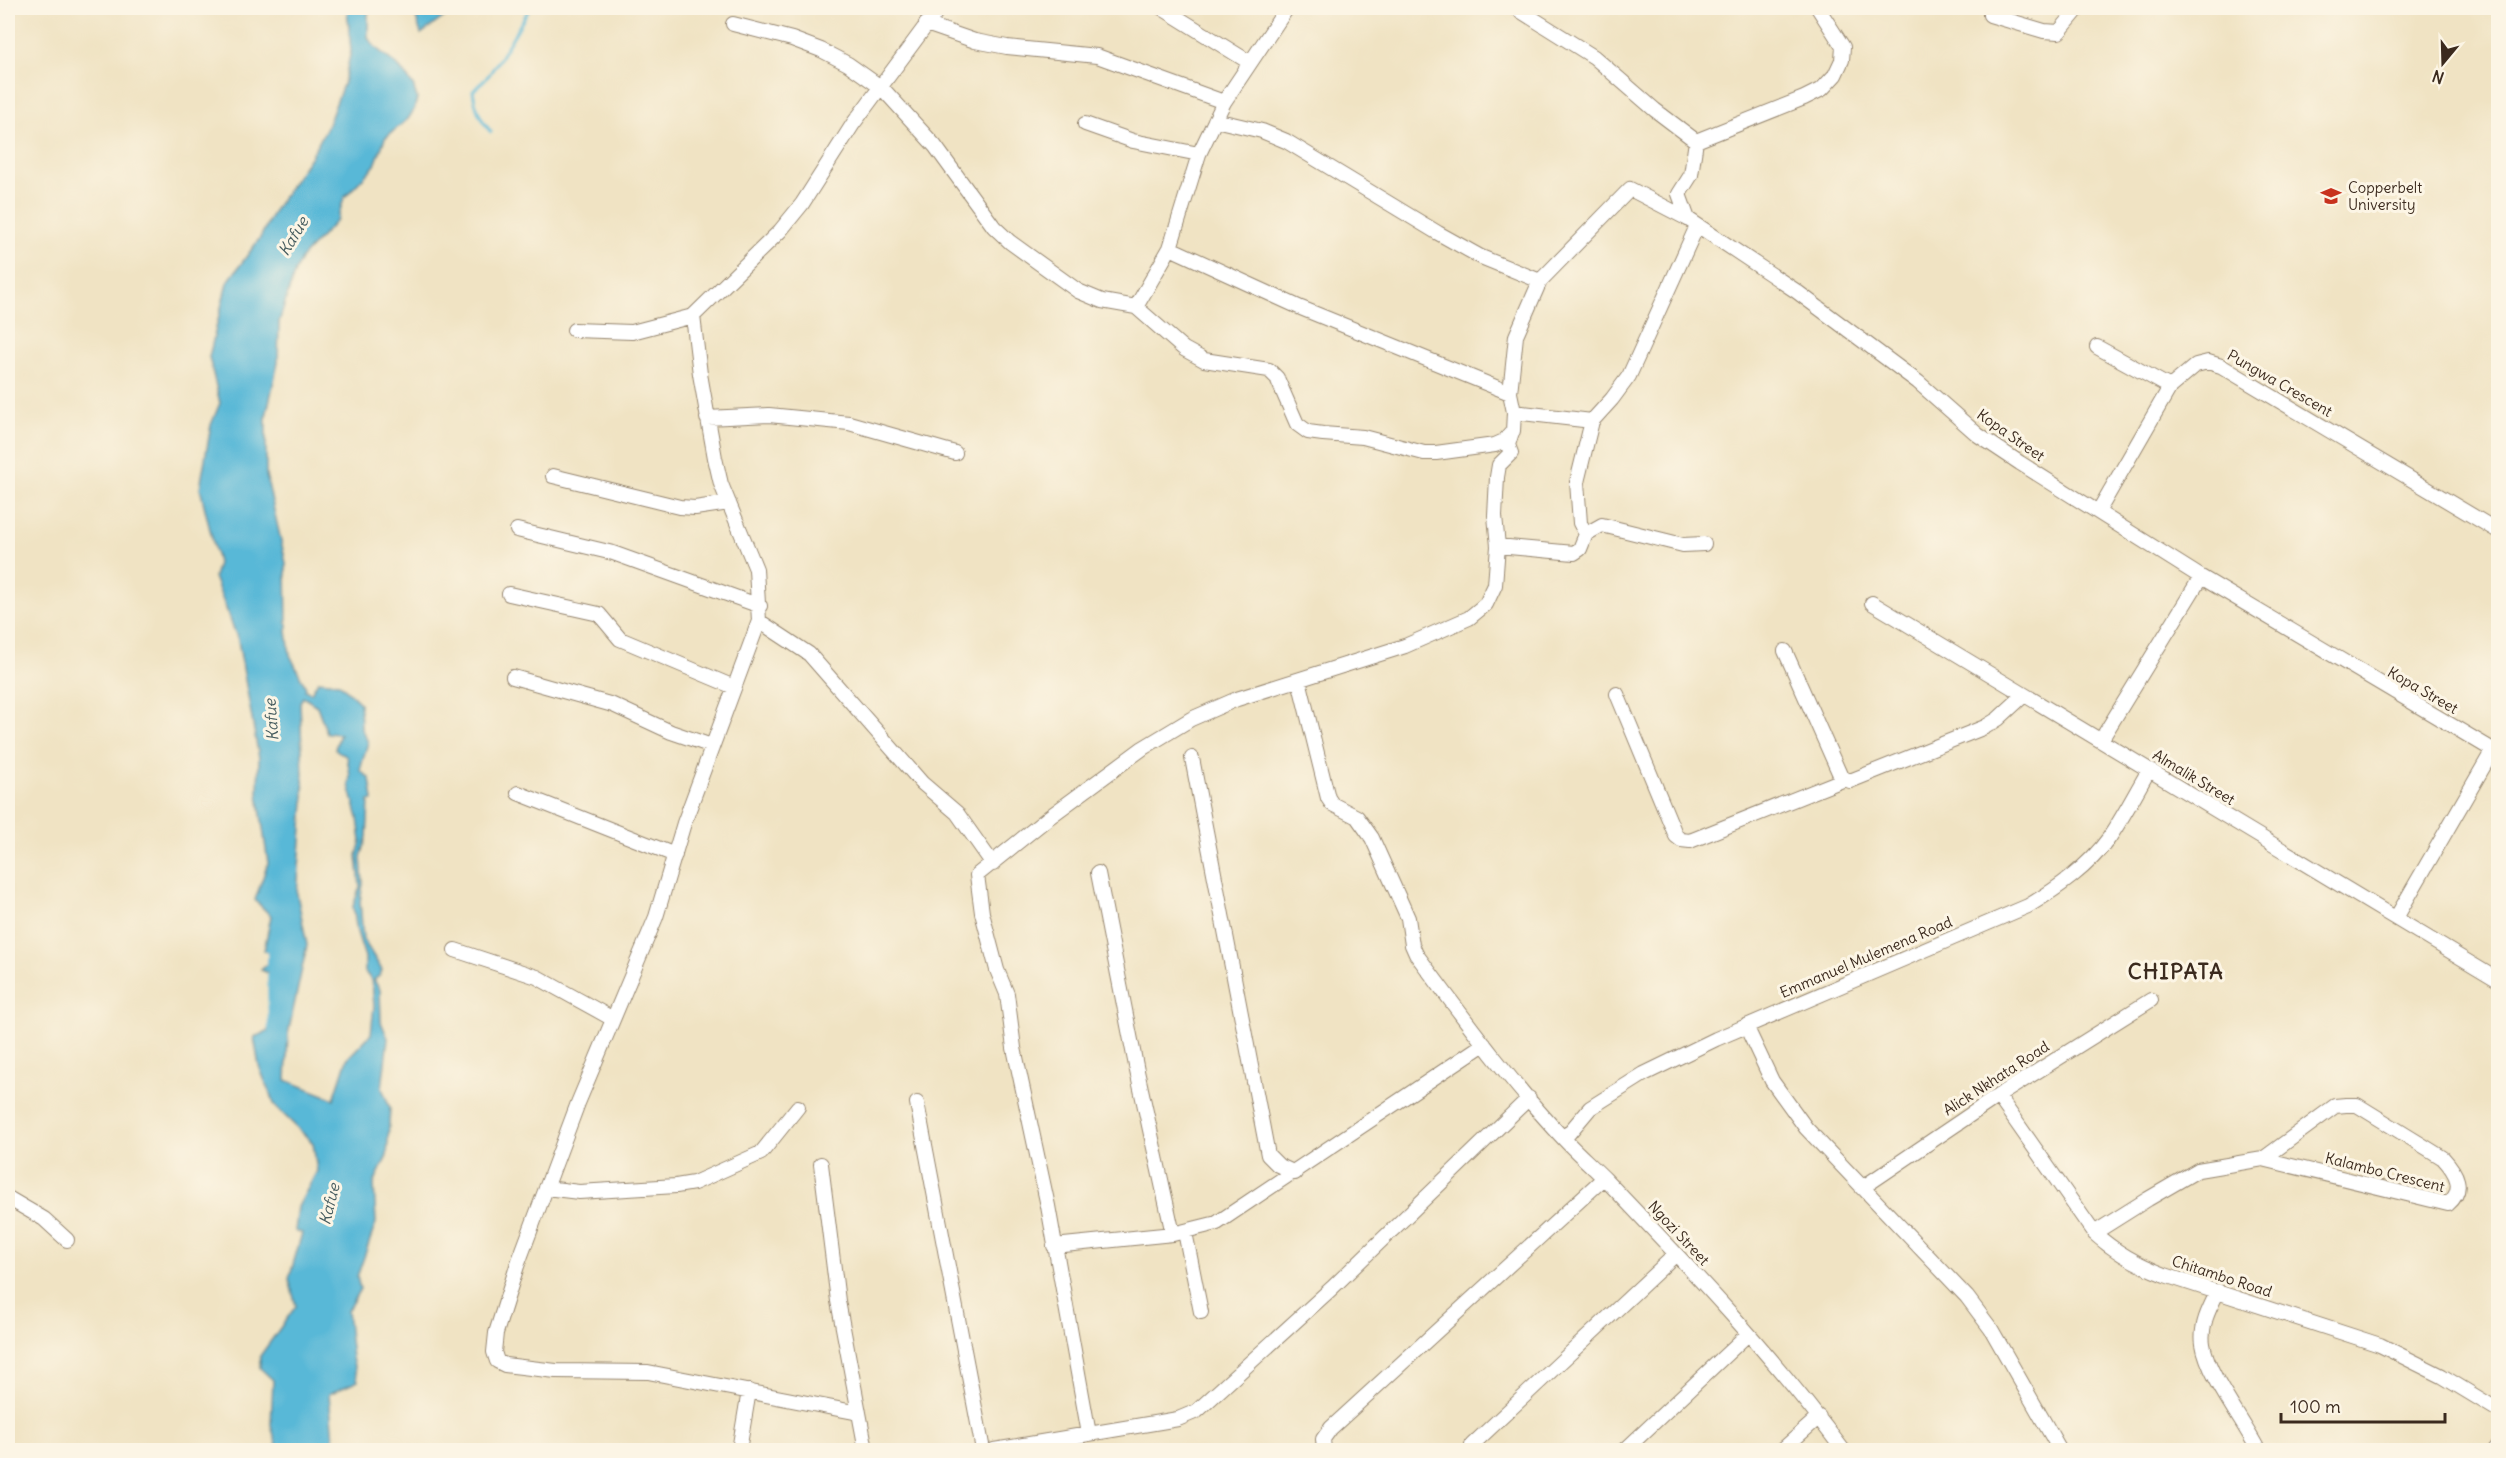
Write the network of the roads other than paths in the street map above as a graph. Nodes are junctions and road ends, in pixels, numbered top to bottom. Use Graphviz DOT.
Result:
graph roads {
  1 [pos="939,8"];
  2 [pos="1162,8"];
  3 [pos="1287,8"];
  4 [pos="1516,8"];
  5 [pos="1818,8"];
  6 [pos="2079,8"];
  7 [pos="1990,15"];
  8 [pos="733,24"];
  9 [pos="926,24"];
  10 [pos="1249,62"];
  11 [pos="882,88"];
  12 [pos="1224,102"];
  13 [pos="1215,120"];
  14 [pos="1085,124"];
  15 [pos="1696,141"];
  16 [pos="1199,154"];
  17 [pos="1693,222"];
  18 [pos="1170,248"];
  19 [pos="1540,281"];
  20 [pos="1136,307"];
  21 [pos="693,315"];
  22 [pos="574,330"];
  23 [pos="2097,347"];
  24 [pos="2170,387"];
  25 [pos="1510,393"];
  26 [pos="1514,412"];
  27 [pos="707,418"];
  28 [pos="1592,421"];
  29 [pos="1513,431"];
  30 [pos="955,453"];
  31 [pos="553,476"];
  32 [pos="729,503"];
  33 [pos="2098,512"];
  34 [pos="517,530"];
  35 [pos="2499,531"];
  36 [pos="1586,534"];
  37 [pos="1704,544"];
  38 [pos="1498,546"];
  39 [pos="2201,577"];
  40 [pos="509,594"];
  41 [pos="1872,603"];
  42 [pos="760,606"];
  43 [pos="759,621"];
  44 [pos="1785,651"];
  45 [pos="513,676"];
  46 [pos="1299,680"];
  47 [pos="734,687"];
  48 [pos="1617,694"];
  49 [pos="2024,694"];
  50 [pos="2101,740"];
  51 [pos="712,746"];
  52 [pos="2496,751"];
  53 [pos="1192,758"];
  54 [pos="2149,770"];
  55 [pos="1845,779"];
  56 [pos="518,793"];
  57 [pos="675,855"];
  58 [pos="993,864"];
  59 [pos="1098,873"];
  60 [pos="2396,918"];
  61 [pos="455,950"];
  62 [pos="2499,980"];
  63 [pos="2151,1000"];
  64 [pos="613,1019"];
  65 [pos="1746,1026"];
  66 [pos="1484,1044"];
  67 [pos="1998,1096"];
  68 [pos="1528,1098"];
  69 [pos="917,1103"];
  70 [pos="798,1107"];
  71 [pos="1564,1139"];
  72 [pos="2263,1158"];
  73 [pos="821,1164"];
  74 [pos="1295,1173"];
  75 [pos="1604,1178"];
  76 [pos="546,1188"];
  77 [pos="1862,1188"];
  78 [pos="8,1198"];
  79 [pos="1179,1233"];
  80 [pos="2094,1233"];
  81 [pos="67,1240"];
  82 [pos="1054,1246"];
  83 [pos="1675,1255"];
  84 [pos="2218,1291"];
  85 [pos="1201,1312"];
  86 [pos="1748,1334"];
  87 [pos="749,1391"];
  88 [pos="2499,1410"];
  89 [pos="859,1413"];
  90 [pos="1819,1417"];
  91 [pos="1089,1434"];
  92 [pos="1472,1445"];
  93 [pos="2499,1446"];
  94 [pos="739,1450"];
  95 [pos="866,1450"];
  96 [pos="983,1450"];
  97 [pos="994,1450"];
  98 [pos="1324,1450"];
  99 [pos="1625,1450"];
  100 [pos="1782,1450"];
  101 [pos="1843,1450"];
  102 [pos="2060,1450"];
  103 [pos="2258,1450"];
  104 [pos="2495,1450"];
  1 -- 9 [label="street"];
  2 -- 10 [label="street"];
  3 -- 10 [label="street"];
  4 -- 15 [label="street"];
  5 -- 15 [label="street"];
  6 -- 7 [label="street"];
  8 -- 11 [label="street"];
  9 -- 11 [label="street"];
  9 -- 12 [label="street"];
  10 -- 12 [label="street"];
  11 -- 20 [label="street"];
  11 -- 21 [label="street"];
  12 -- 13 [label="street"];
  13 -- 16 [label="street"];
  13 -- 19 [label="street"];
  14 -- 16 [label="street"];
  15 -- 17 [label="street"];
  16 -- 18 [label="street"];
  17 -- 19 [label="street, Kopa Street"];
  17 -- 28 [label="street"];
  17 -- 33 [label="street, Kopa Street"];
  18 -- 20 [label="street"];
  18 -- 25 [label="street"];
  19 -- 25 [label="street"];
  20 -- 29 [label="street"];
  21 -- 22 [label="street"];
  21 -- 27 [label="street"];
  23 -- 24 [label="street"];
  24 -- 33 [label="street, Pungwa Crescent"];
  24 -- 35 [label="street, Pungwa Crescent"];
  25 -- 26 [label="street"];
  26 -- 28 [label="street"];
  26 -- 29 [label="street"];
  27 -- 30 [label="street"];
  27 -- 32 [label="street"];
  28 -- 36 [label="street"];
  29 -- 38 [label="street"];
  31 -- 32 [label="street"];
  32 -- 42 [label="street"];
  33 -- 39 [label="street, Kopa Street"];
  34 -- 42 [label="street"];
  36 -- 37 [label="street"];
  36 -- 38 [label="street"];
  38 -- 46 [label="street"];
  39 -- 50 [label="street"];
  39 -- 52 [label="street, Kopa Street"];
  40 -- 47 [label="street"];
  41 -- 49 [label="street, Almalik Street"];
  42 -- 43 [label="street"];
  43 -- 47 [label="street"];
  43 -- 58 [label="street"];
  44 -- 55 [label="street"];
  45 -- 51 [label="street"];
  46 -- 58 [label="street"];
  46 -- 66 [label="street, Ngozi Street"];
  47 -- 51 [label="street"];
  48 -- 55 [label="street"];
  49 -- 50 [label="street, Almalik Street"];
  49 -- 55 [label="street"];
  50 -- 54 [label="street, Almalik Street"];
  51 -- 57 [label="street"];
  52 -- 60 [label="street"];
  53 -- 74 [label="street"];
  54 -- 60 [label="street, Almalik Street"];
  54 -- 65 [label="street, Emmanuel Mulemena Road"];
  56 -- 57 [label="street"];
  57 -- 64 [label="street"];
  58 -- 82 [label="street"];
  59 -- 79 [label="street"];
  60 -- 62 [label="street, Almalik Street"];
  61 -- 64 [label="street"];
  63 -- 67 [label="street, Alick Nkhata Road"];
  64 -- 76 [label="street"];
  65 -- 71 [label="street, Emmanuel Mulemena Road"];
  65 -- 77 [label="street"];
  66 -- 68 [label="street, Ngozi Street"];
  66 -- 74 [label="street"];
  67 -- 77 [label="street, Alick Nkhata Road"];
  67 -- 80 [label="street, Chitambo Road"];
  68 -- 71 [label="street, Ngozi Street"];
  68 -- 91 [label="street"];
  69 -- 96 [label="street"];
  70 -- 76 [label="street"];
  71 -- 75 [label="street, Ngozi Street"];
  72 -- 72 [label="street, Kalambo Crescent"];
  72 -- 80 [label="street, Kalambo Crescent"];
  73 -- 89 [label="street"];
  74 -- 79 [label="street"];
  75 -- 83 [label="street, Ngozi Street"];
  75 -- 98 [label="street"];
  76 -- 87 [label="street"];
  77 -- 102 [label="street"];
  78 -- 81 [label="street"];
  79 -- 82 [label="street"];
  79 -- 85 [label="street"];
  80 -- 84 [label="street, Chitambo Road"];
  82 -- 91 [label="street"];
  83 -- 86 [label="street, Ngozi Street"];
  83 -- 92 [label="street"];
  84 -- 88 [label="street, Chitambo Road"];
  84 -- 103 [label="street"];
  86 -- 90 [label="street, Ngozi Street"];
  86 -- 99 [label="street"];
  87 -- 89 [label="street"];
  87 -- 94 [label="street"];
  89 -- 95 [label="street"];
  90 -- 100 [label="street"];
  90 -- 101 [label="street, Ngozi Street"];
  91 -- 97 [label="street"];
  93 -- 104 [label="street"];
}
